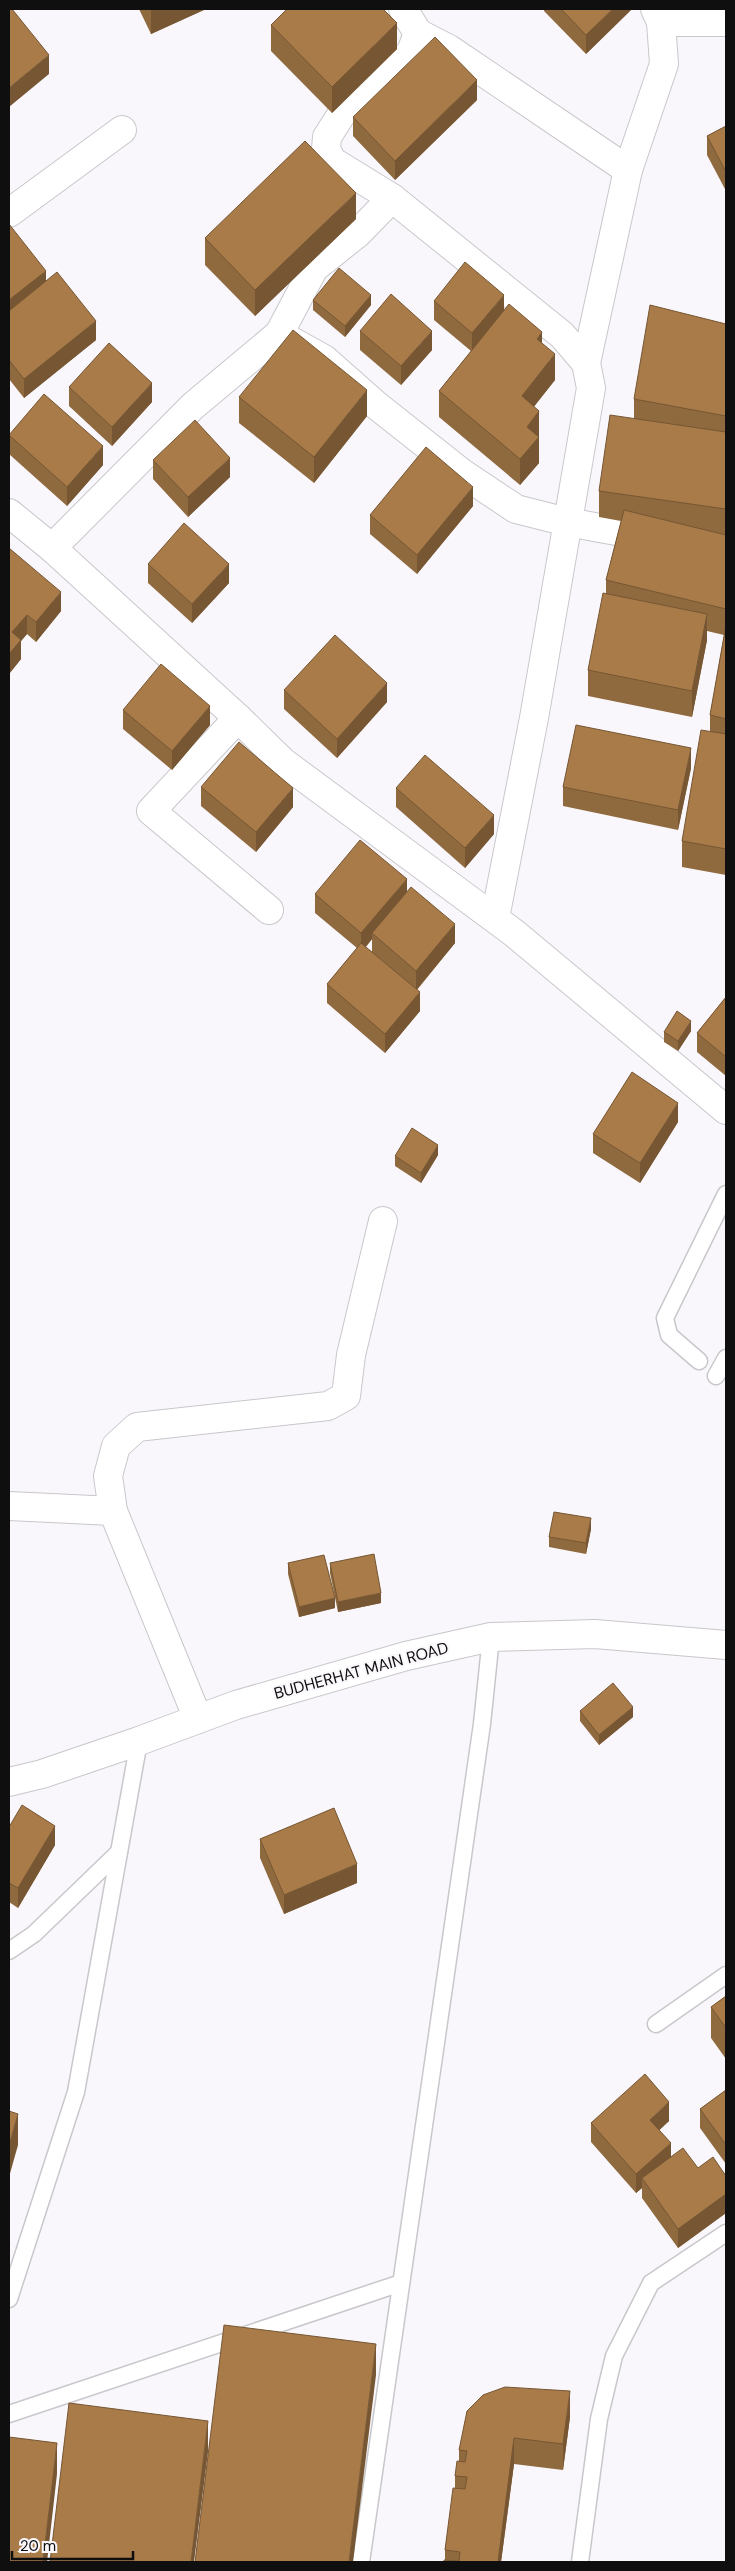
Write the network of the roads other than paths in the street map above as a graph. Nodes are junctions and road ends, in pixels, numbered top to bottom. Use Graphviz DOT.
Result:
graph roads {
  1 [pos="403,9"];
  2 [pos="658,16"];
  3 [pos="726,22"];
  4 [pos="418,33"];
  5 [pos="122,130"];
  6 [pos="628,170"];
  7 [pos="392,198"];
  8 [pos="9,213"];
  9 [pos="279,334"];
  10 [pos="586,363"];
  11 [pos="585,424"];
  12 [pos="613,428"];
  13 [pos="9,513"];
  14 [pos="568,522"];
  15 [pos="52,548"];
  16 [pos="726,551"];
  17 [pos="238,718"];
  18 [pos="269,910"];
  19 [pos="495,918"];
  20 [pos="726,1110"];
  21 [pos="726,1194"];
  22 [pos="383,1221"];
  23 [pos="726,1358"];
  24 [pos="699,1362"];
  25 [pos="716,1376"];
  26 [pos="9,1506"];
  27 [pos="113,1511"];
  28 [pos="491,1637"];
  29 [pos="726,1644"];
  30 [pos="198,1719"];
  31 [pos="138,1741"];
  32 [pos="9,1782"];
  33 [pos="119,1852"];
  34 [pos="9,1951"];
  35 [pos="726,1975"];
  36 [pos="656,2024"];
  37 [pos="726,2233"];
  38 [pos="401,2284"];
  39 [pos="9,2299"];
  40 [pos="9,2414"];
  41 [pos="361,2562"];
  42 [pos="580,2562"];
  1 -- 4 [label="street"];
  2 -- 3 [label="street"];
  2 -- 6 [label="street"];
  4 -- 6 [label="street"];
  4 -- 7 [label="street"];
  5 -- 8 [label="street"];
  6 -- 10 [label="street"];
  7 -- 9 [label="street"];
  7 -- 10 [label="street"];
  9 -- 14 [label="street"];
  9 -- 15 [label="street"];
  10 -- 11 [label="street"];
  11 -- 12 [label="street"];
  11 -- 14 [label="street"];
  13 -- 15 [label="street"];
  14 -- 16 [label="street"];
  14 -- 19 [label="street"];
  15 -- 17 [label="street"];
  17 -- 18 [label="street"];
  17 -- 19 [label="street"];
  19 -- 20 [label="street"];
  21 -- 24 [label="lane"];
  22 -- 27 [label="street"];
  23 -- 25 [label="lane"];
  26 -- 27 [label="street"];
  27 -- 30 [label="street"];
  28 -- 29 [label="street, BUDHERHAT MAIN ROAD"];
  28 -- 30 [label="street, BUDHERHAT MAIN ROAD"];
  28 -- 38 [label="lane"];
  30 -- 31 [label="street, BUDHERHAT MAIN ROAD"];
  31 -- 32 [label="street, BUDHERHAT MAIN ROAD"];
  31 -- 33 [label="lane"];
  33 -- 34 [label="lane"];
  33 -- 39 [label="lane"];
  35 -- 36 [label="lane"];
  37 -- 42 [label="lane"];
  38 -- 40 [label="lane"];
  38 -- 41 [label="lane"];
}
